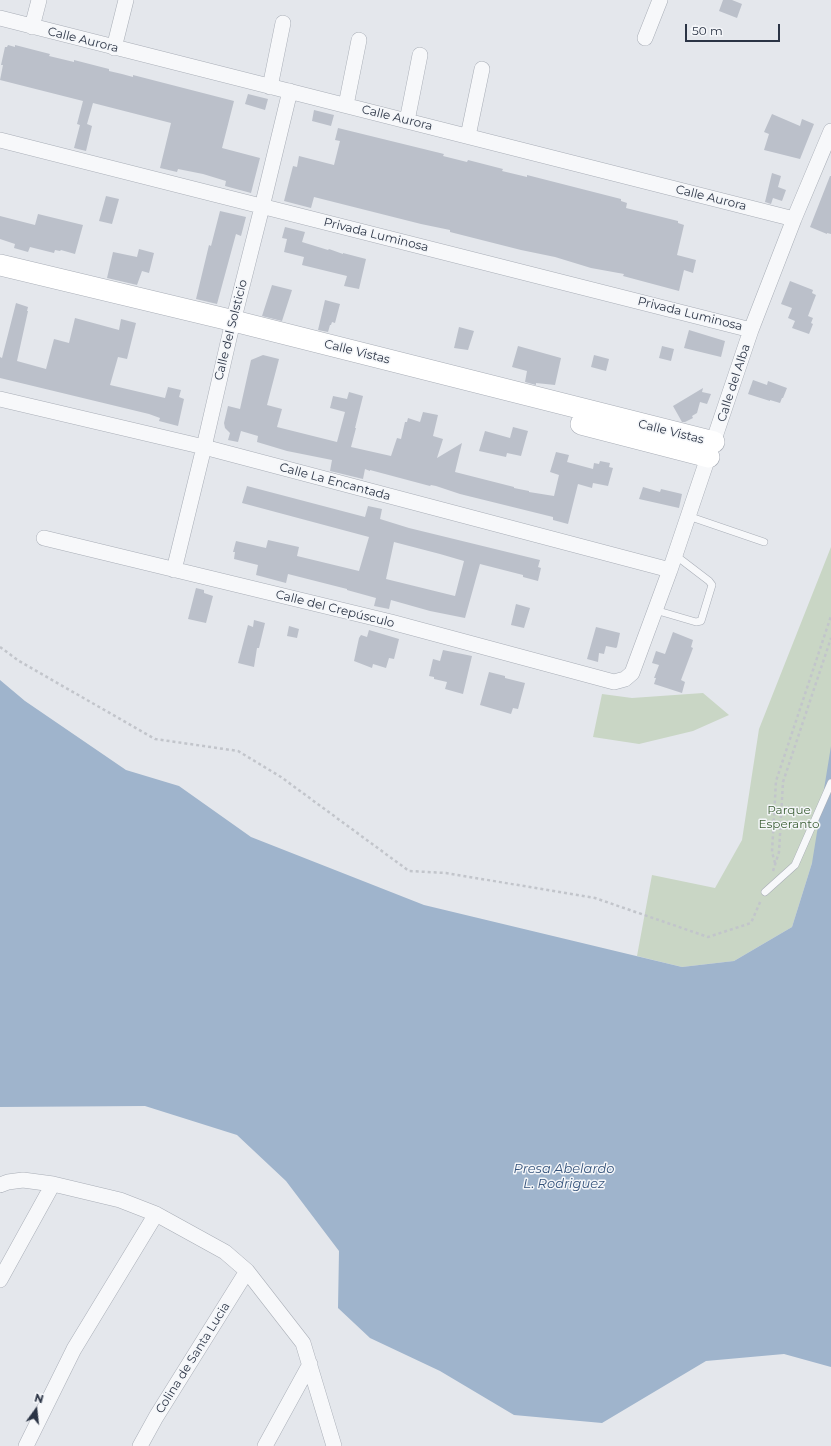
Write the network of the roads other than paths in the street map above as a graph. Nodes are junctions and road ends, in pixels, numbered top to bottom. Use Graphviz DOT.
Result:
graph roads {
  1 [pos="39,0"];
  2 [pos="126,0"];
  3 [pos="660,0"];
  4 [pos="0,18"];
  5 [pos="284,23"];
  6 [pos="32,27"];
  7 [pos="645,38"];
  8 [pos="359,40"];
  9 [pos="114,48"];
  10 [pos="420,55"];
  11 [pos="482,69"];
  12 [pos="270,87"];
  13 [pos="290,91"];
  14 [pos="346,105"];
  15 [pos="407,121"];
  16 [pos="831,131"];
  17 [pos="468,136"];
  18 [pos="0,140"];
  19 [pos="262,207"];
  20 [pos="794,219"];
  21 [pos="0,264"];
  22 [pos="0,279"];
  23 [pos="95,295"];
  24 [pos="232,328"];
  25 [pos="752,330"];
  26 [pos="0,399"];
  27 [pos="204,448"];
  28 [pos="711,450"];
  29 [pos="688,516"];
  30 [pos="44,538"];
  31 [pos="764,542"];
  32 [pos="674,555"];
  33 [pos="174,570"];
  34 [pos="670,570"];
  35 [pos="655,610"];
  36 [pos="625,679"];
  37 [pos="831,783"];
  38 [pos="765,892"];
  39 [pos="53,1184"];
  40 [pos="0,1185"];
  41 [pos="156,1214"];
  42 [pos="248,1271"];
  43 [pos="0,1280"];
  44 [pos="310,1364"];
  45 [pos="26,1446"];
  46 [pos="140,1446"];
  47 [pos="265,1446"];
  48 [pos="334,1446"];
  1 -- 6 [label="street"];
  2 -- 9 [label="street"];
  3 -- 7 [label="street"];
  4 -- 6 [label="street, Calle Aurora"];
  5 -- 12 [label="street"];
  6 -- 9 [label="street, Calle Aurora"];
  8 -- 14 [label="street"];
  9 -- 12 [label="street, Calle Aurora"];
  10 -- 15 [label="street"];
  11 -- 17 [label="street"];
  12 -- 13 [label="street, Calle Aurora"];
  13 -- 14 [label="street, Calle Aurora"];
  13 -- 19 [label="street, Calle del Solsticio"];
  14 -- 15 [label="street, Calle Aurora"];
  15 -- 17 [label="street, Calle Aurora"];
  16 -- 20 [label="street, Calle del Alba"];
  17 -- 20 [label="street, Calle Aurora"];
  18 -- 19 [label="street, Privada Luminosa"];
  19 -- 24 [label="street, Calle del Solsticio"];
  19 -- 25 [label="street, Privada Luminosa"];
  20 -- 25 [label="street, Calle del Alba"];
  21 -- 23 [label="street, Calle Vistas"];
  22 -- 23 [label="street, Calle Vistas"];
  23 -- 24 [label="street, Calle Vistas"];
  24 -- 27 [label="street, Calle del Solsticio"];
  24 -- 28 [label="street, Calle Vistas"];
  25 -- 28 [label="street, Calle del Alba"];
  26 -- 27 [label="street, Calle La Encantada"];
  27 -- 33 [label="street, Calle del Solsticio"];
  27 -- 34 [label="street, Calle La Encantada"];
  28 -- 29 [label="street, Calle del Alba"];
  29 -- 31 [label="lane"];
  29 -- 32 [label="street, Calle del Alba"];
  30 -- 33 [label="street, Calle del Crepúsculo"];
  32 -- 34 [label="street, Calle del Alba"];
  32 -- 35 [label="lane"];
  33 -- 36 [label="street, Calle del Crepúsculo"];
  34 -- 35 [label="street, Calle del Alba"];
  35 -- 36 [label="street, Calle del Alba"];
  37 -- 38 [label="lane"];
  39 -- 40 [label="street"];
  39 -- 41 [label="street"];
  39 -- 43 [label="street"];
  41 -- 42 [label="street"];
  41 -- 45 [label="street"];
  42 -- 44 [label="street"];
  42 -- 46 [label="street, Colina de Santa Lucia"];
  44 -- 47 [label="street"];
  44 -- 48 [label="street"];
}
